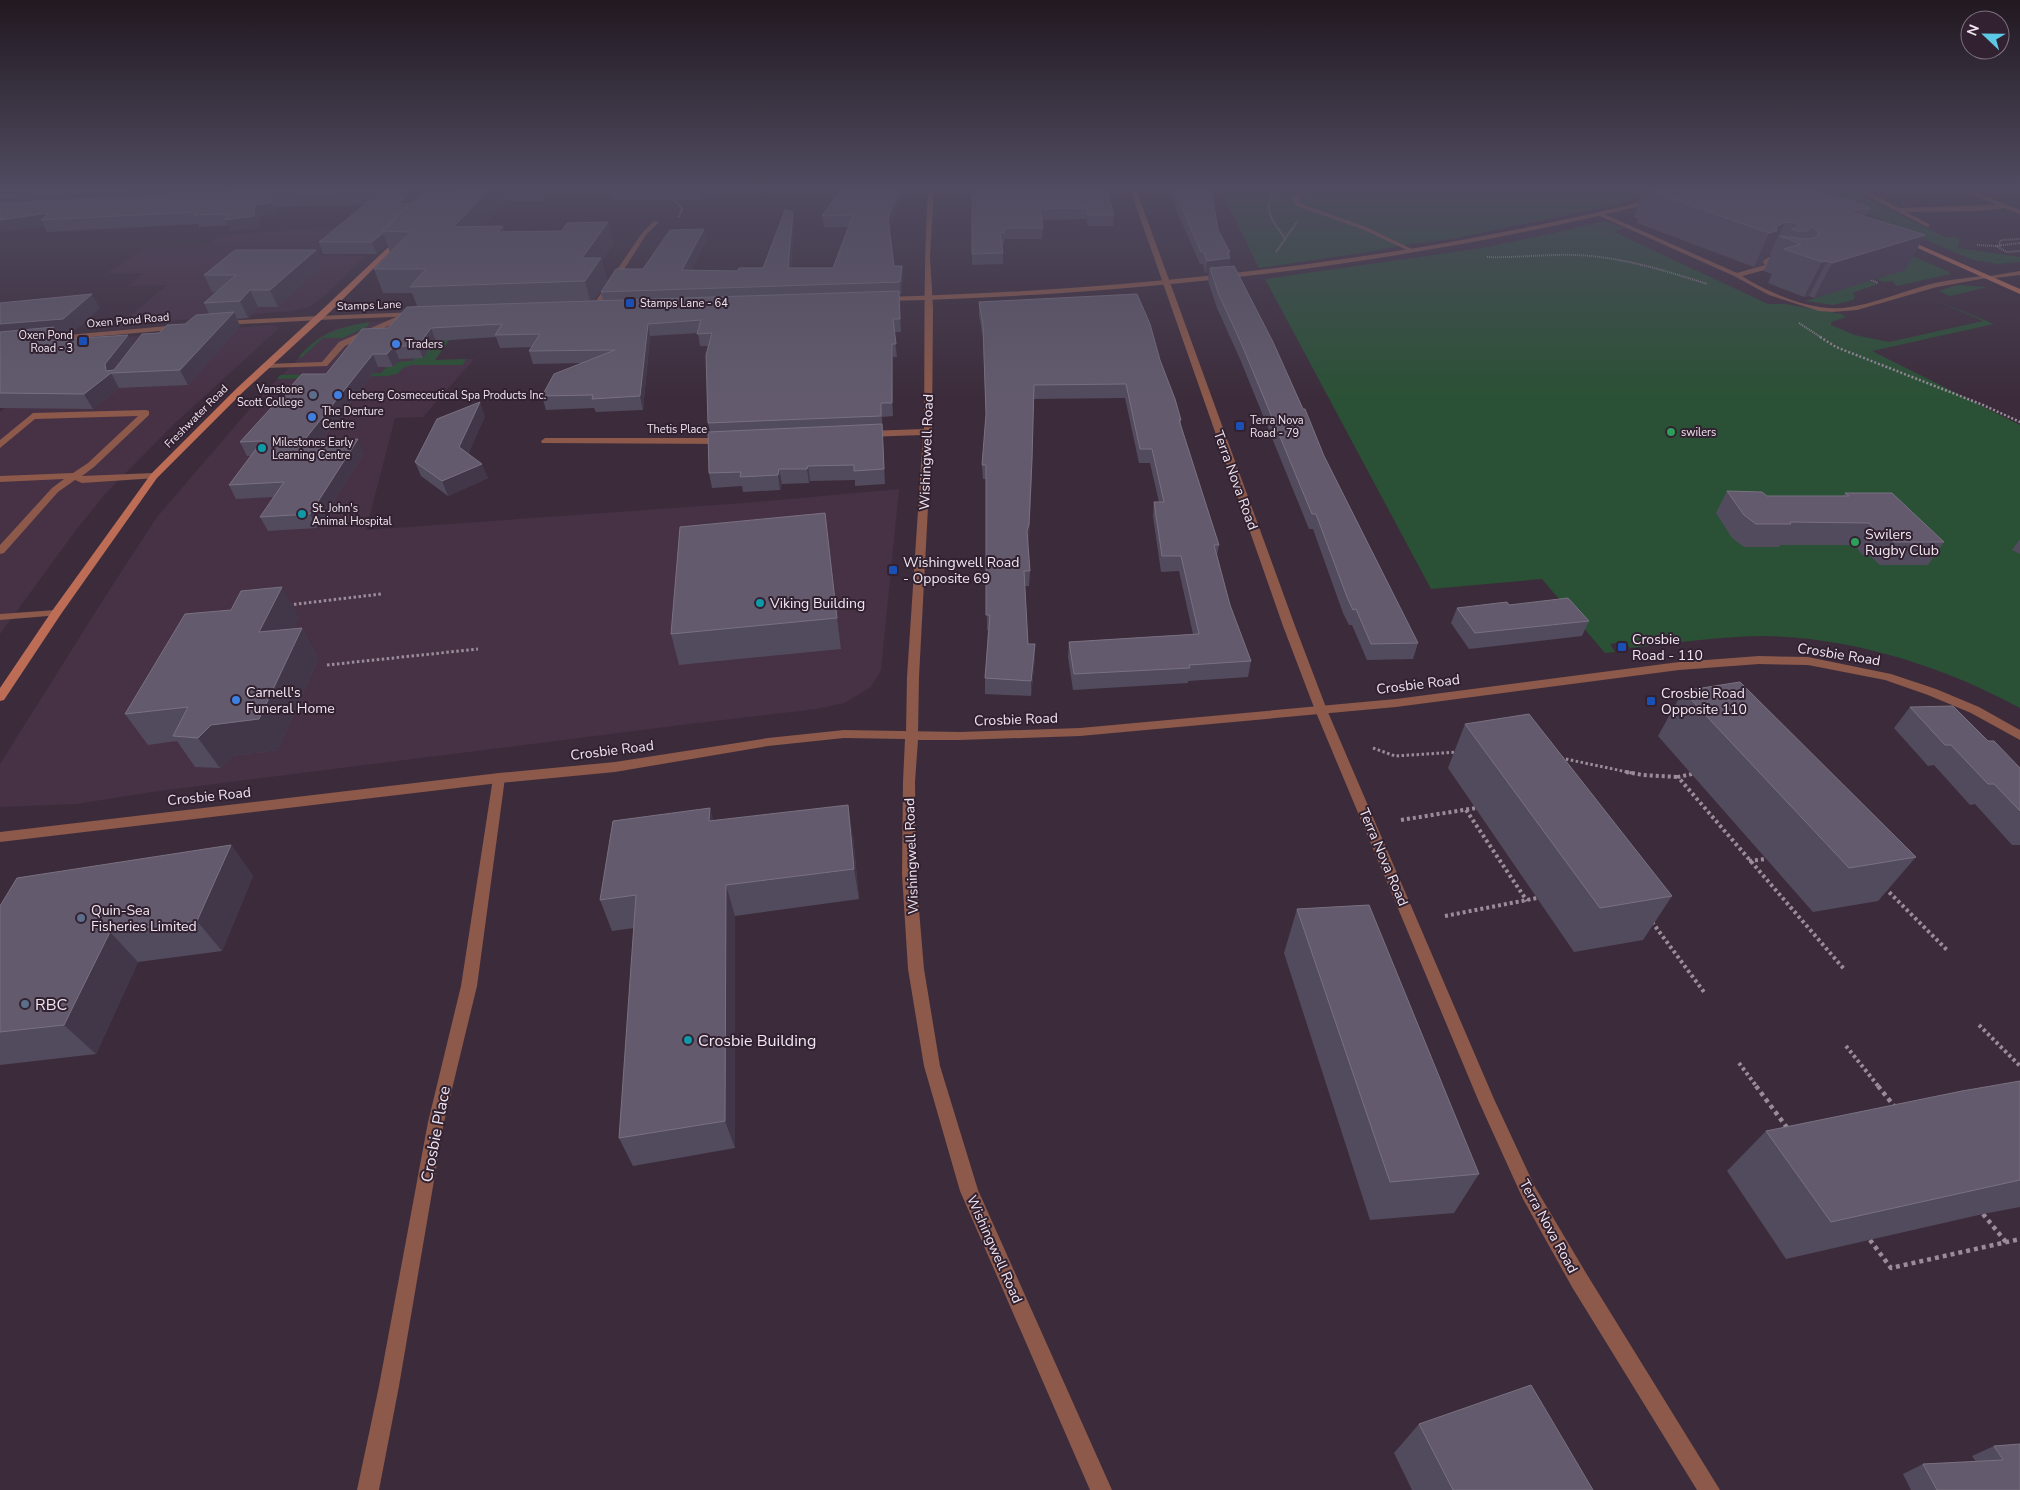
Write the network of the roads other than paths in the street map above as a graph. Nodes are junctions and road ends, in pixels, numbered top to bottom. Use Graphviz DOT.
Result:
graph roads {
  1 [pos="380,259"];
  2 [pos="628,259"];
  3 [pos="926,259"];
  4 [pos="1157,259"];
  5 [pos="1365,259"];
  6 [pos="1699,259"];
  7 [pos="1777,259"];
  8 [pos="1946,259"];
  9 [pos="1771,266"];
  10 [pos="1791,270"];
  11 [pos="2020,273"];
  12 [pos="1736,275"];
  13 [pos="1988,277"];
  14 [pos="1165,283"];
  15 [pos="2020,292"];
  16 [pos="928,298"];
  17 [pos="875,300"];
  18 [pos="595,308"];
  19 [pos="605,308"];
  20 [pos="586,309"];
  21 [pos="409,314"];
  22 [pos="427,314"];
  23 [pos="318,318"];
  24 [pos="209,324"];
  25 [pos="190,326"];
  26 [pos="159,328"];
  27 [pos="154,336"];
  28 [pos="40,339"];
  29 [pos="266,366"];
  30 [pos="928,432"];
  31 [pos="858,435"];
  32 [pos="731,440"];
  33 [pos="545,441"];
  34 [pos="0,445"];
  35 [pos="75,476"];
  36 [pos="154,476"];
  37 [pos="0,479"];
  38 [pos="0,551"];
  39 [pos="56,613"];
  40 [pos="0,617"];
  41 [pos="0,696"];
  42 [pos="1321,710"];
  43 [pos="912,734"];
  44 [pos="2020,736"];
  45 [pos="500,778"];
  46 [pos="0,837"];
  47 [pos="368,1490"];
  48 [pos="1100,1490"];
  49 [pos="1710,1490"];
  1 -- 23 [label="main road, Freshwater Road"];
  2 -- 18 [label="street"];
  3 -- 16 [label="street, Wishingwell Road"];
  4 -- 14 [label="street, Terra Nova Road"];
  5 -- 14 [label="street"];
  6 -- 12 [label="street"];
  7 -- 9 [label="street"];
  8 -- 13 [label="main road"];
  9 -- 10 [label="street"];
  9 -- 12 [label="street"];
  11 -- 13 [label="street"];
  12 -- 13 [label="street"];
  13 -- 15 [label="main road"];
  14 -- 16 [label="street"];
  14 -- 42 [label="street, Terra Nova Road"];
  16 -- 17 [label="street"];
  16 -- 30 [label="street, Wishingwell Road"];
  18 -- 19 [label="street"];
  18 -- 20 [label="street"];
  21 -- 22 [label="street, Stamps Lane"];
  21 -- 23 [label="street, Stamps Lane"];
  21 -- 29 [label="street"];
  23 -- 24 [label="street"];
  23 -- 29 [label="main road, Freshwater Road"];
  25 -- 26 [label="street, Oxen Pond Road"];
  26 -- 27 [label="street"];
  26 -- 28 [label="street, Oxen Pond Road"];
  29 -- 36 [label="main road, Freshwater Road"];
  30 -- 31 [label="street"];
  30 -- 43 [label="street, Wishingwell Road"];
  32 -- 33 [label="street, Thetis Place"];
  34 -- 35 [label="street"];
  35 -- 36 [label="street"];
  35 -- 37 [label="street"];
  35 -- 38 [label="street"];
  36 -- 39 [label="main road, Freshwater Road"];
  39 -- 40 [label="street"];
  39 -- 41 [label="main road, Freshwater Road"];
  42 -- 43 [label="street, Crosbie Road"];
  42 -- 44 [label="street, Crosbie Road"];
  42 -- 49 [label="street, Terra Nova Road"];
  43 -- 45 [label="street, Crosbie Road"];
  43 -- 48 [label="street, Wishingwell Road"];
  45 -- 46 [label="street, Crosbie Road"];
  45 -- 47 [label="street, Crosbie Place"];
}
